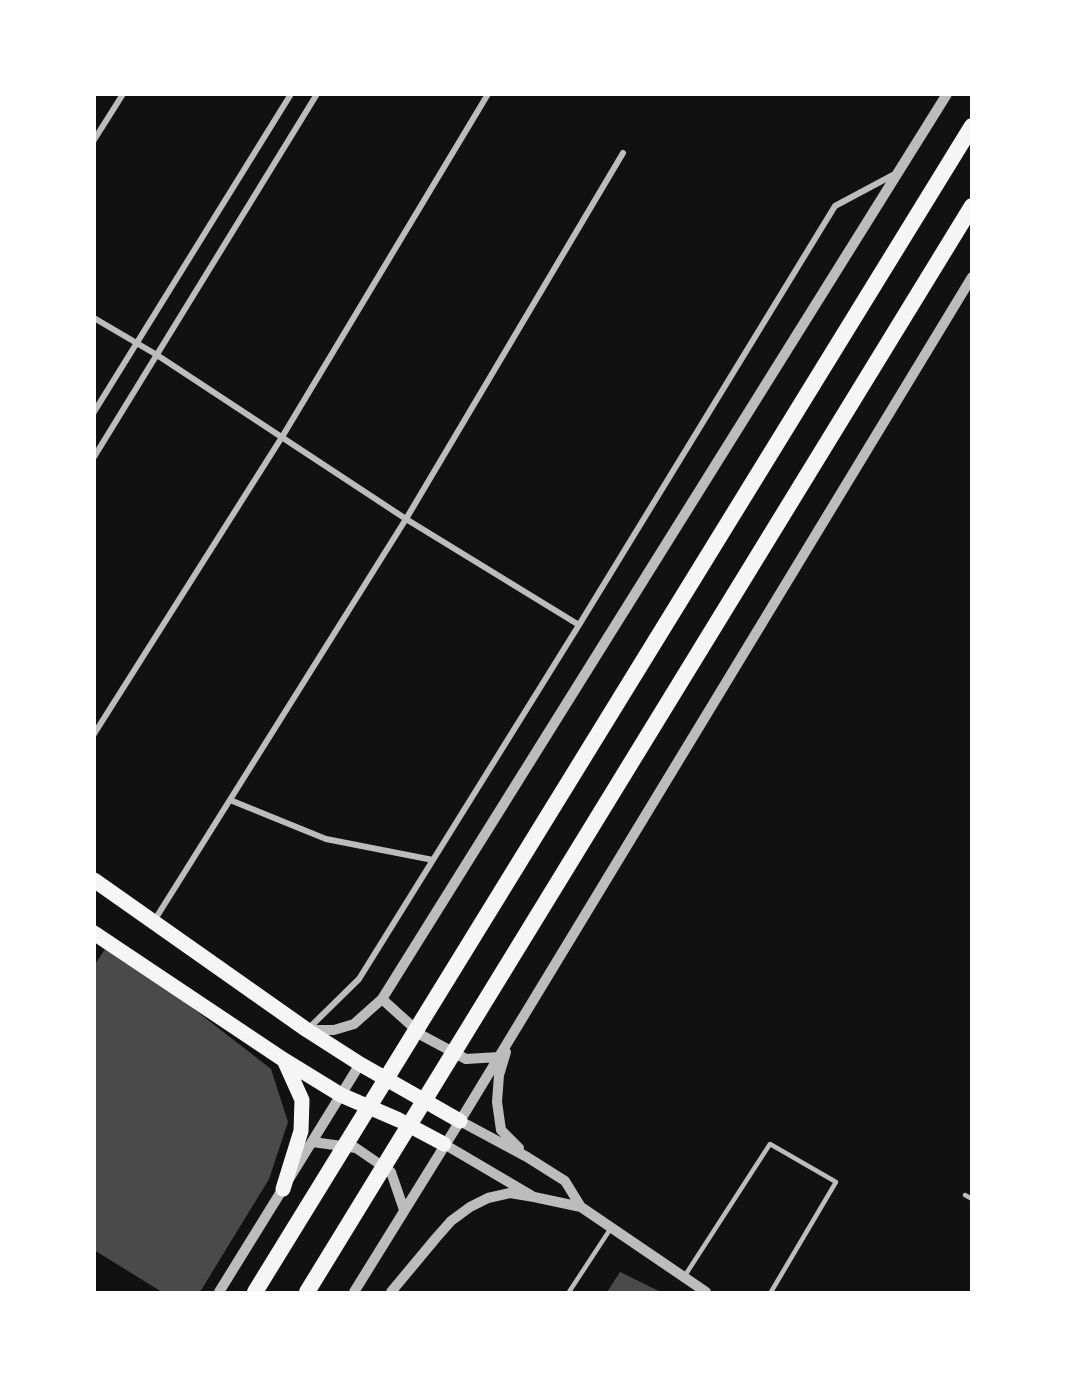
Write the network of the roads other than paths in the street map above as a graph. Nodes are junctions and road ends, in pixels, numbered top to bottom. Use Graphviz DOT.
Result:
graph roads {
  1 [pos="123,94"];
  2 [pos="291,94"];
  3 [pos="317,94"];
  4 [pos="488,94"];
  5 [pos="947,94"];
  6 [pos="972,126"];
  7 [pos="94,140"];
  8 [pos="624,153"];
  9 [pos="897,174"];
  10 [pos="972,206"];
  11 [pos="972,277"];
  12 [pos="94,318"];
  13 [pos="136,343"];
  14 [pos="157,355"];
  15 [pos="94,412"];
  16 [pos="282,437"];
  17 [pos="94,457"];
  18 [pos="406,519"];
  19 [pos="579,625"];
  20 [pos="94,734"];
  21 [pos="230,800"];
  22 [pos="433,860"];
  23 [pos="94,880"];
  24 [pos="153,921"];
  25 [pos="94,933"];
  26 [pos="382,999"];
  27 [pos="307,1030"];
  28 [pos="509,1041"];
  29 [pos="499,1057"];
  30 [pos="284,1060"];
  31 [pos="360,1064"];
  32 [pos="341,1095"];
  33 [pos="460,1121"];
  34 [pos="313,1142"];
  35 [pos="444,1144"];
  36 [pos="527,1157"];
  37 [pos="283,1189"];
  38 [pos="965,1195"];
  39 [pos="534,1197"];
  40 [pos="972,1199"];
  41 [pos="581,1207"];
  42 [pos="404,1210"];
  43 [pos="611,1228"];
  44 [pos="684,1278"];
  45 [pos="219,1293"];
  46 [pos="255,1293"];
  47 [pos="307,1293"];
  48 [pos="354,1293"];
  49 [pos="391,1293"];
  50 [pos="569,1293"];
  51 [pos="706,1293"];
  52 [pos="771,1293"];
  1 -- 7 [label="street"];
  2 -- 13 [label="street"];
  3 -- 14 [label="street"];
  4 -- 16 [label="street"];
  5 -- 9 [label="street"];
  6 -- 46 [label="highway"];
  8 -- 18 [label="street"];
  9 -- 19 [label="street"];
  9 -- 26 [label="street"];
  10 -- 47 [label="highway"];
  11 -- 28 [label="street"];
  12 -- 13 [label="street"];
  13 -- 14 [label="street"];
  13 -- 15 [label="street"];
  14 -- 16 [label="street"];
  14 -- 17 [label="street"];
  16 -- 18 [label="street"];
  16 -- 20 [label="street"];
  18 -- 19 [label="street"];
  18 -- 21 [label="street"];
  19 -- 22 [label="street"];
  21 -- 22 [label="street"];
  21 -- 24 [label="street"];
  22 -- 27 [label="street"];
  23 -- 24 [label="main road"];
  24 -- 27 [label="main road"];
  25 -- 30 [label="main road"];
  26 -- 27 [label="street"];
  26 -- 29 [label="street"];
  27 -- 31 [label="main road"];
  28 -- 29 [label="street"];
  28 -- 36 [label="street"];
  29 -- 33 [label="street"];
  30 -- 32 [label="main road"];
  30 -- 37 [label="main road"];
  31 -- 32 [label="street"];
  31 -- 33 [label="main road"];
  32 -- 34 [label="street"];
  32 -- 35 [label="main road"];
  33 -- 35 [label="street"];
  33 -- 36 [label="street"];
  34 -- 37 [label="street"];
  34 -- 42 [label="street"];
  35 -- 39 [label="street"];
  35 -- 42 [label="street"];
  36 -- 41 [label="street"];
  37 -- 45 [label="street"];
  38 -- 40 [label="lane"];
  39 -- 41 [label="street"];
  39 -- 49 [label="street"];
  41 -- 43 [label="street"];
  42 -- 48 [label="street"];
  43 -- 44 [label="street"];
  43 -- 50 [label="lane"];
  44 -- 51 [label="street"];
  44 -- 52 [label="lane"];
}
